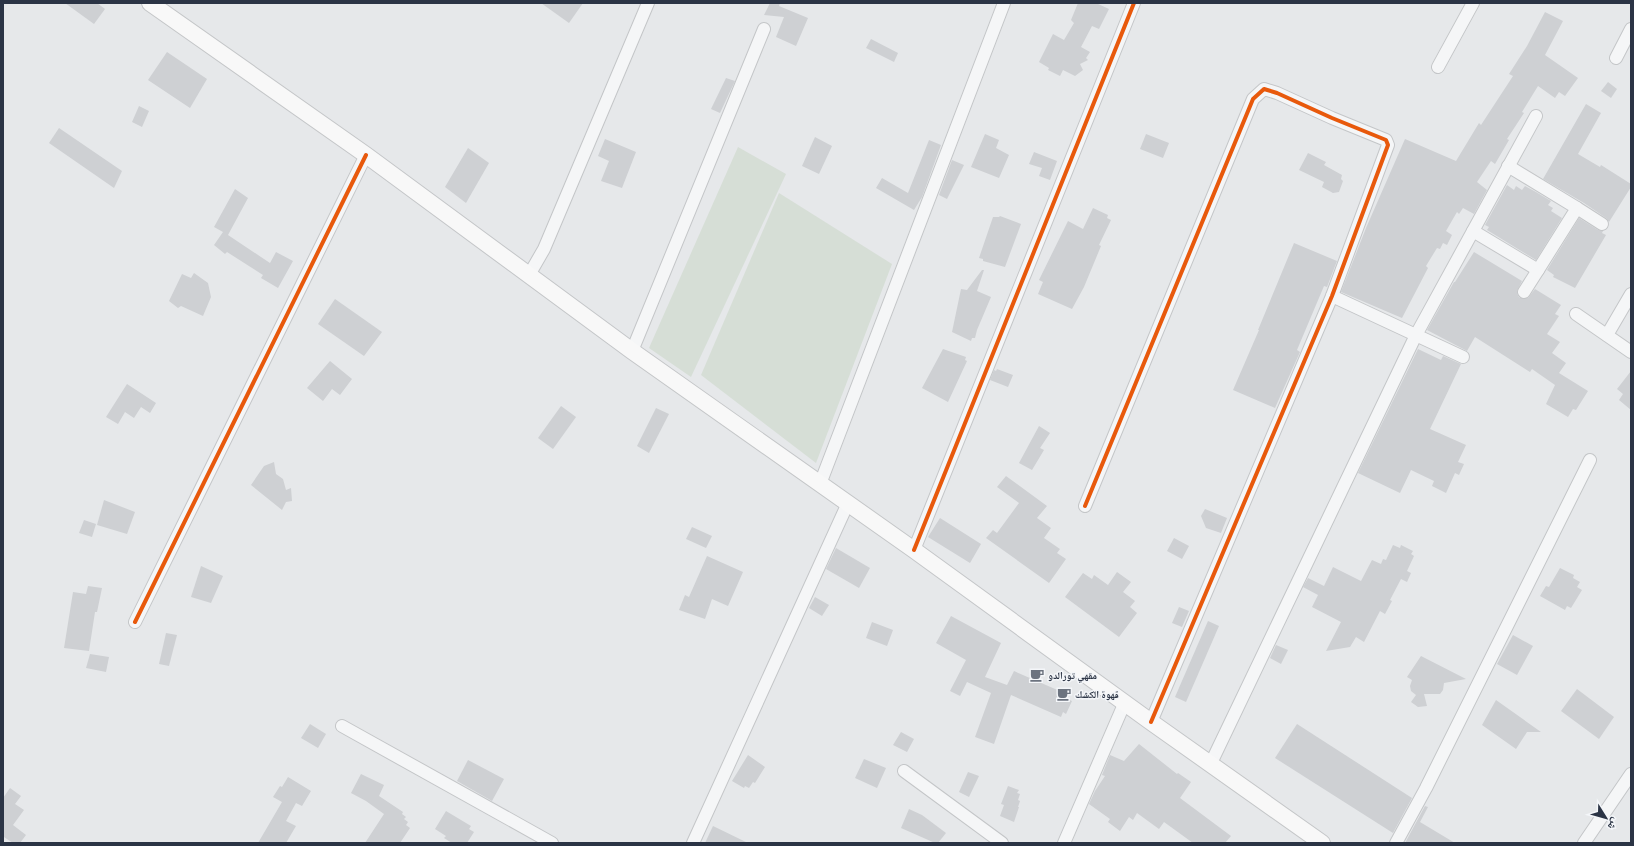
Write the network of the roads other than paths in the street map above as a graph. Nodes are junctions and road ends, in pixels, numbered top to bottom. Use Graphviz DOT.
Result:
graph roads {
  1 [pos="150,3"];
  2 [pos="648,3"];
  3 [pos="1004,3"];
  4 [pos="1134,3"];
  5 [pos="1473,3"];
  6 [pos="764,29"];
  7 [pos="1631,29"];
  8 [pos="1616,58"];
  9 [pos="1438,67"];
  10 [pos="1536,116"];
  11 [pos="366,155"];
  12 [pos="1508,166"];
  13 [pos="1576,208"];
  14 [pos="1602,224"];
  15 [pos="1473,231"];
  16 [pos="1538,270"];
  17 [pos="529,275"];
  18 [pos="1524,292"];
  19 [pos="1631,294"];
  20 [pos="1332,296"];
  21 [pos="1576,314"];
  22 [pos="1416,335"];
  23 [pos="1607,335"];
  24 [pos="632,351"];
  25 [pos="1631,352"];
  26 [pos="1463,357"];
  27 [pos="1590,460"];
  28 [pos="820,484"];
  29 [pos="848,504"];
  30 [pos="1084,506"];
  31 [pos="914,550"];
  32 [pos="135,622"];
  33 [pos="1125,702"];
  34 [pos="1151,722"];
  35 [pos="342,726"];
  36 [pos="1211,763"];
  37 [pos="904,771"];
  38 [pos="1631,774"];
  39 [pos="552,843"];
  40 [pos="693,843"];
  41 [pos="1002,843"];
  42 [pos="1064,843"];
  43 [pos="1322,843"];
  44 [pos="1396,843"];
  45 [pos="1584,843"];
  1 -- 11 [label="main road"];
  2 -- 17 [label="street"];
  3 -- 28 [label="street"];
  4 -- 31 [label="street"];
  5 -- 9 [label="street"];
  6 -- 24 [label="street"];
  7 -- 8 [label="street"];
  10 -- 12 [label="street"];
  11 -- 17 [label="main road"];
  11 -- 32 [label="street"];
  12 -- 13 [label="street"];
  12 -- 15 [label="street"];
  13 -- 14 [label="street"];
  13 -- 16 [label="street"];
  15 -- 16 [label="street"];
  15 -- 22 [label="street"];
  16 -- 18 [label="street"];
  17 -- 24 [label="main road"];
  19 -- 23 [label="street"];
  20 -- 22 [label="street"];
  20 -- 30 [label="street"];
  20 -- 34 [label="street"];
  21 -- 23 [label="street"];
  22 -- 26 [label="street"];
  22 -- 36 [label="street"];
  23 -- 25 [label="street"];
  24 -- 28 [label="main road"];
  27 -- 44 [label="street"];
  28 -- 29 [label="main road"];
  29 -- 31 [label="main road"];
  29 -- 40 [label="street"];
  31 -- 33 [label="main road"];
  33 -- 34 [label="main road"];
  33 -- 42 [label="street"];
  34 -- 36 [label="main road"];
  35 -- 39 [label="street"];
  36 -- 43 [label="main road"];
  37 -- 41 [label="street"];
  38 -- 45 [label="street"];
}
